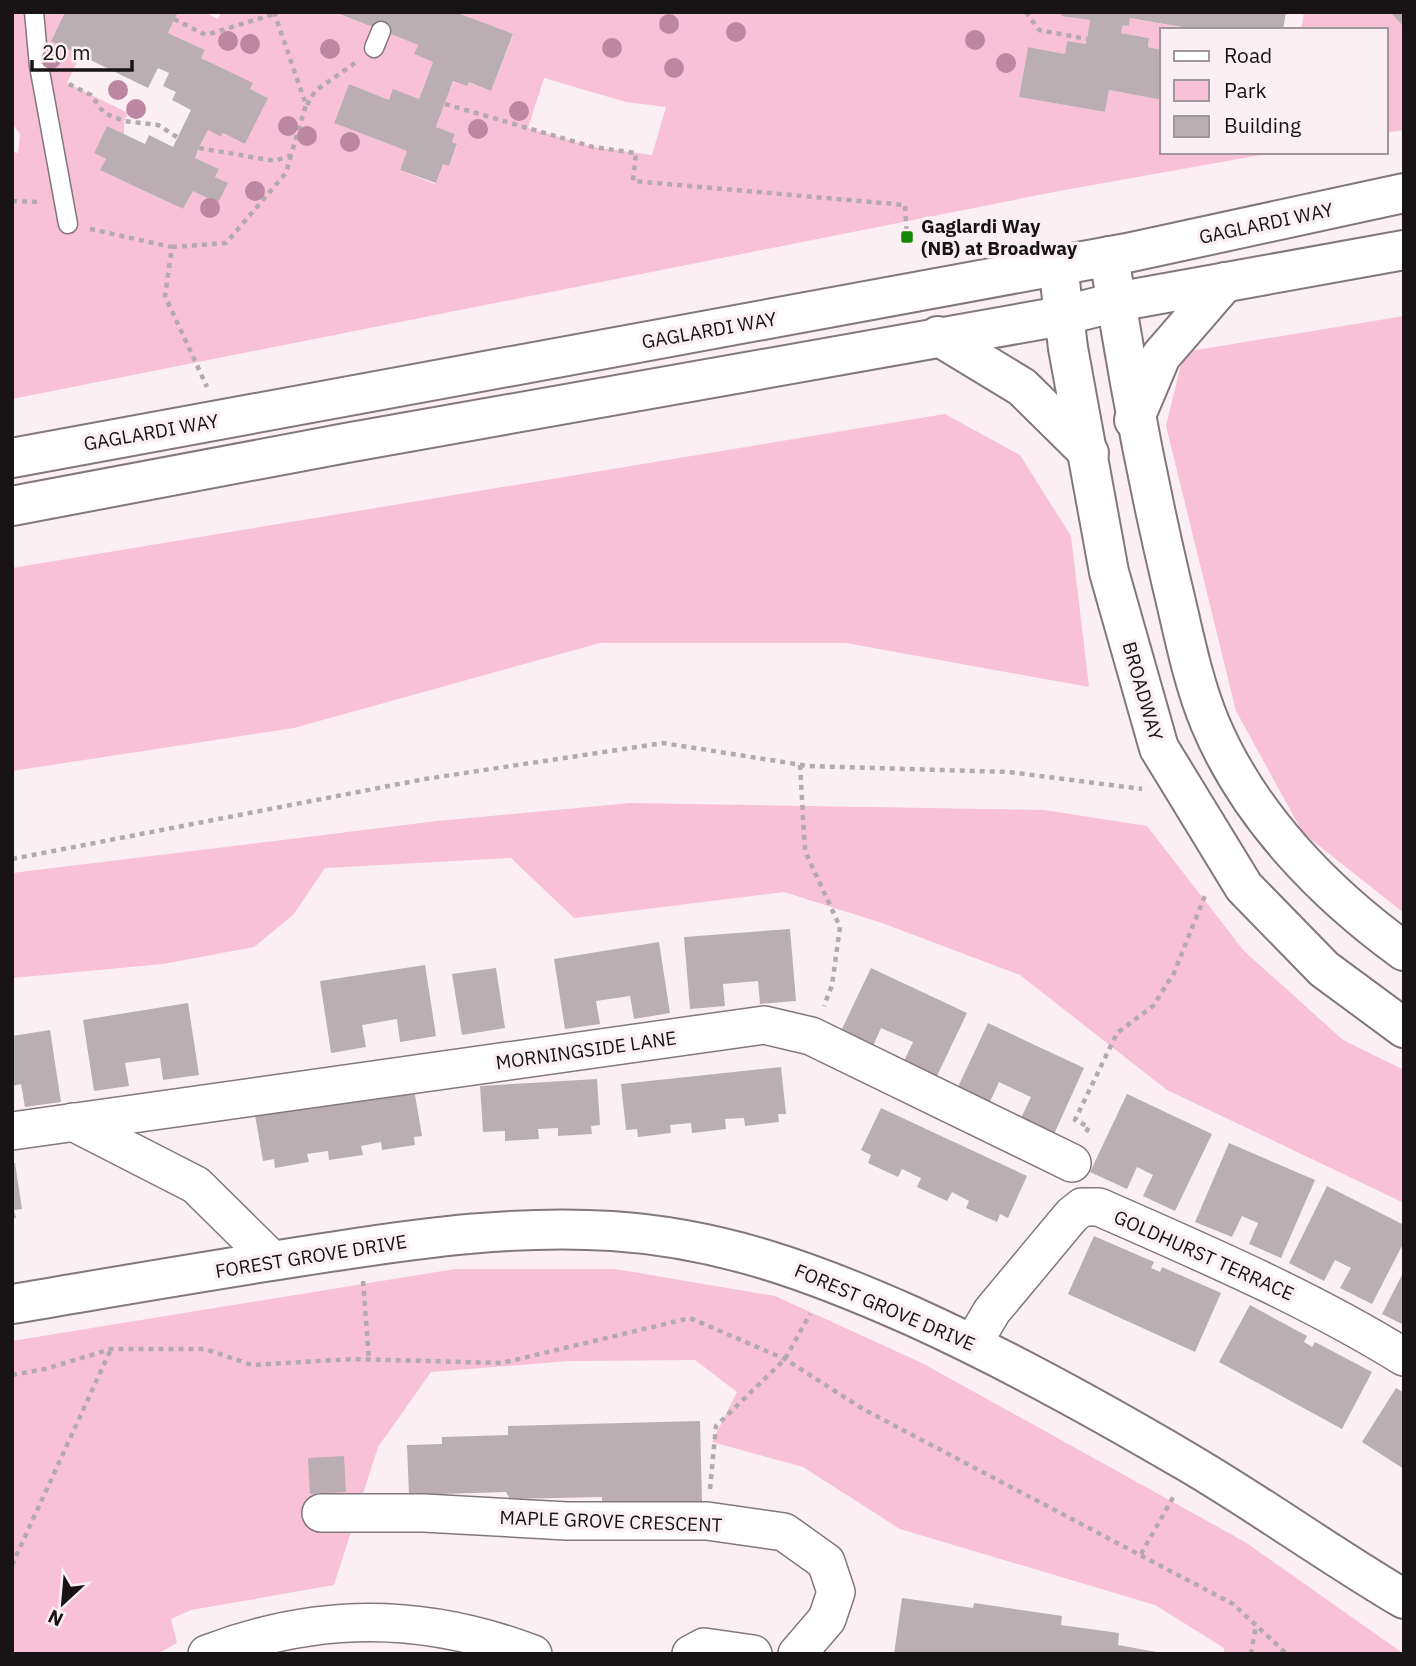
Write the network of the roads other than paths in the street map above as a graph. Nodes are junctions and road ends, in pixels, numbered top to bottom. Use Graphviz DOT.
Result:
graph roads {
  1 [pos="34,12"];
  2 [pos="1404,193"];
  3 [pos="68,224"];
  4 [pos="1404,250"];
  5 [pos="1109,256"];
  6 [pos="1058,265"];
  7 [pos="1225,282"];
  8 [pos="1116,302"];
  9 [pos="1062,316"];
  10 [pos="938,336"];
  11 [pos="1134,420"];
  12 [pos="1088,453"];
  13 [pos="12,458"];
  14 [pos="12,506"];
  15 [pos="1404,951"];
  16 [pos="1404,1028"];
  17 [pos="73,1122"];
  18 [pos="12,1131"];
  19 [pos="1072,1163"];
  20 [pos="272,1260"];
  21 [pos="12,1304"];
  22 [pos="973,1343"];
  23 [pos="1404,1357"];
  24 [pos="321,1513"];
  25 [pos="1404,1599"];
  26 [pos="207,1654"];
  27 [pos="533,1654"];
  28 [pos="691,1654"];
  29 [pos="753,1654"];
  30 [pos="797,1654"];
  1 -- 3 [label="lane"];
  2 -- 5 [label="main road, GAGLARDI WAY"];
  4 -- 7 [label="main road"];
  5 -- 6 [label="main road, GAGLARDI WAY"];
  5 -- 8 [label="main road"];
  6 -- 9 [label="main road, BROADWAY"];
  6 -- 13 [label="main road, GAGLARDI WAY"];
  7 -- 8 [label="main road"];
  7 -- 11 [label="main road"];
  8 -- 9 [label="main road"];
  8 -- 11 [label="main road"];
  9 -- 10 [label="main road"];
  9 -- 12 [label="main road, BROADWAY"];
  10 -- 12 [label="main road"];
  10 -- 14 [label="main road"];
  11 -- 15 [label="main road"];
  12 -- 16 [label="main road, BROADWAY"];
  17 -- 18 [label="street, MORNINGSIDE LANE"];
  17 -- 19 [label="street, MORNINGSIDE LANE"];
  17 -- 20 [label="street"];
  20 -- 21 [label="main road, FOREST GROVE DRIVE"];
  20 -- 22 [label="main road, FOREST GROVE DRIVE"];
  22 -- 23 [label="street, GOLDHURST TERRACE"];
  22 -- 25 [label="main road, FOREST GROVE DRIVE"];
  24 -- 30 [label="street, MAPLE GROVE CRESCENT"];
  26 -- 27 [label="street"];
  28 -- 29 [label="street"];
}
